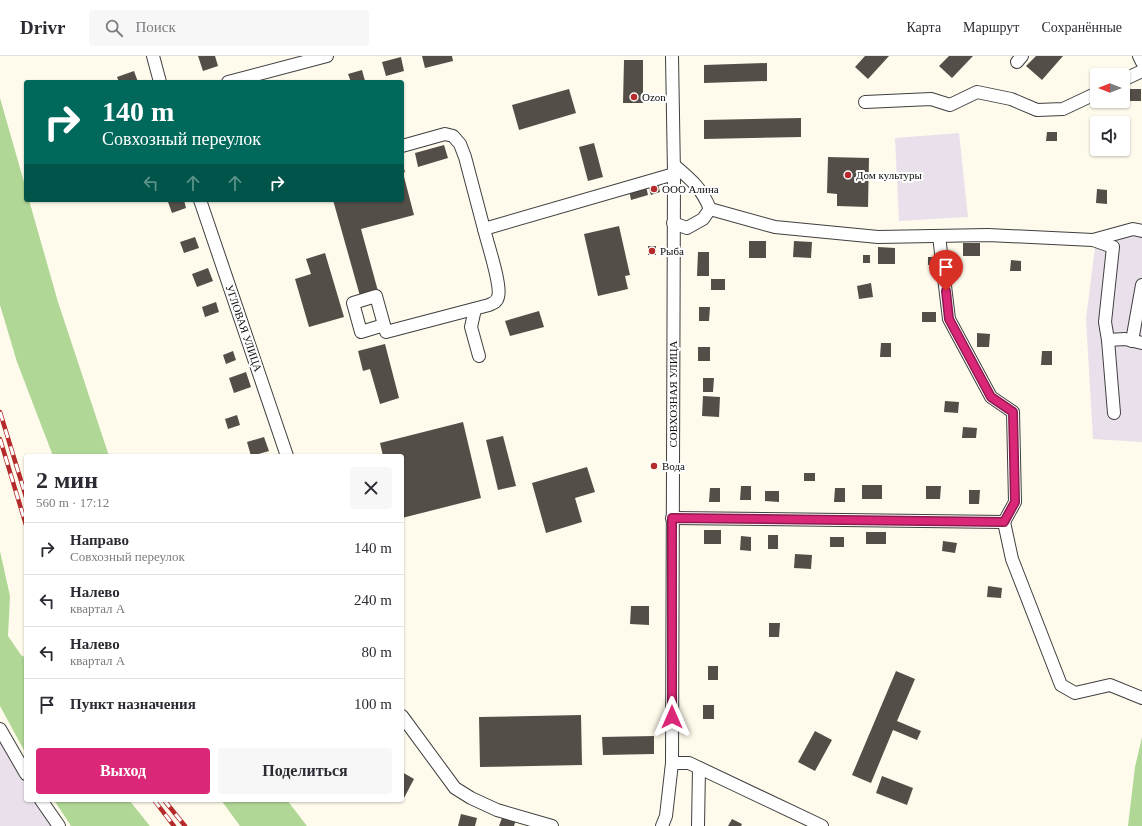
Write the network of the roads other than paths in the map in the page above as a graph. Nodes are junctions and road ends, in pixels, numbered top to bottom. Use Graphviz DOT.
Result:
graph roads {
  1 [pos="153,56"];
  2 [pos="327,56"];
  3 [pos="672,56"];
  4 [pos="1139,56"];
  5 [pos="1142,62"];
  6 [pos="1142,71"];
  7 [pos="1130,77"];
  8 [pos="159,80"];
  9 [pos="236,80"];
  10 [pos="1090,96"];
  11 [pos="865,102"];
  12 [pos="404,145"];
  13 [pos="674,170"];
  14 [pos="201,202"];
  15 [pos="710,208"];
  16 [pos="673,223"];
  17 [pos="484,228"];
  18 [pos="1142,231"];
  19 [pos="939,236"];
  20 [pos="1093,240"];
  21 [pos="1142,285"];
  22 [pos="475,309"];
  23 [pos="384,326"];
  24 [pos="1108,340"];
  25 [pos="1137,342"];
  26 [pos="479,356"];
  27 [pos="1114,413"];
  28 [pos="286,454"];
  29 [pos="672,518"];
  30 [pos="1004,522"];
  31 [pos="1142,698"];
  32 [pos="404,719"];
  33 [pos="0,729"];
  34 [pos="672,763"];
  35 [pos="699,768"];
  36 [pos="24,771"];
  37 [pos="42,802"];
  38 [pos="59,826"];
  39 [pos="552,826"];
  40 [pos="662,826"];
  41 [pos="698,826"];
  42 [pos="822,826"];
  1 -- 8 [label="street"];
  2 -- 9 [label="street"];
  3 -- 13 [label="street, СОВХОЗНАЯ УЛИЦА"];
  4 -- 5 [label="street"];
  6 -- 7 [label="street"];
  10 -- 11 [label="street"];
  12 -- 17 [label="street"];
  13 -- 15 [label="street"];
  13 -- 16 [label="street, СОВХОЗНАЯ УЛИЦА"];
  13 -- 17 [label="street"];
  14 -- 28 [label="street, УГЛОВАЯ УЛИЦА"];
  15 -- 16 [label="street"];
  15 -- 19 [label="street"];
  16 -- 29 [label="street, СОВХОЗНАЯ УЛИЦА"];
  17 -- 22 [label="street"];
  18 -- 20 [label="street"];
  19 -- 20 [label="street"];
  19 -- 30 [label="street"];
  20 -- 24 [label="street"];
  21 -- 25 [label="street"];
  22 -- 23 [label="street"];
  22 -- 26 [label="street"];
  24 -- 25 [label="street"];
  24 -- 27 [label="street"];
  29 -- 30 [label="street"];
  29 -- 34 [label="street, СОВХОЗНАЯ УЛИЦА"];
  30 -- 31 [label="street"];
  32 -- 39 [label="street"];
  33 -- 36 [label="street"];
  34 -- 35 [label="street"];
  34 -- 40 [label="street, СОВХОЗНАЯ УЛИЦА"];
  35 -- 41 [label="street"];
  35 -- 42 [label="street"];
  37 -- 38 [label="street"];
}
